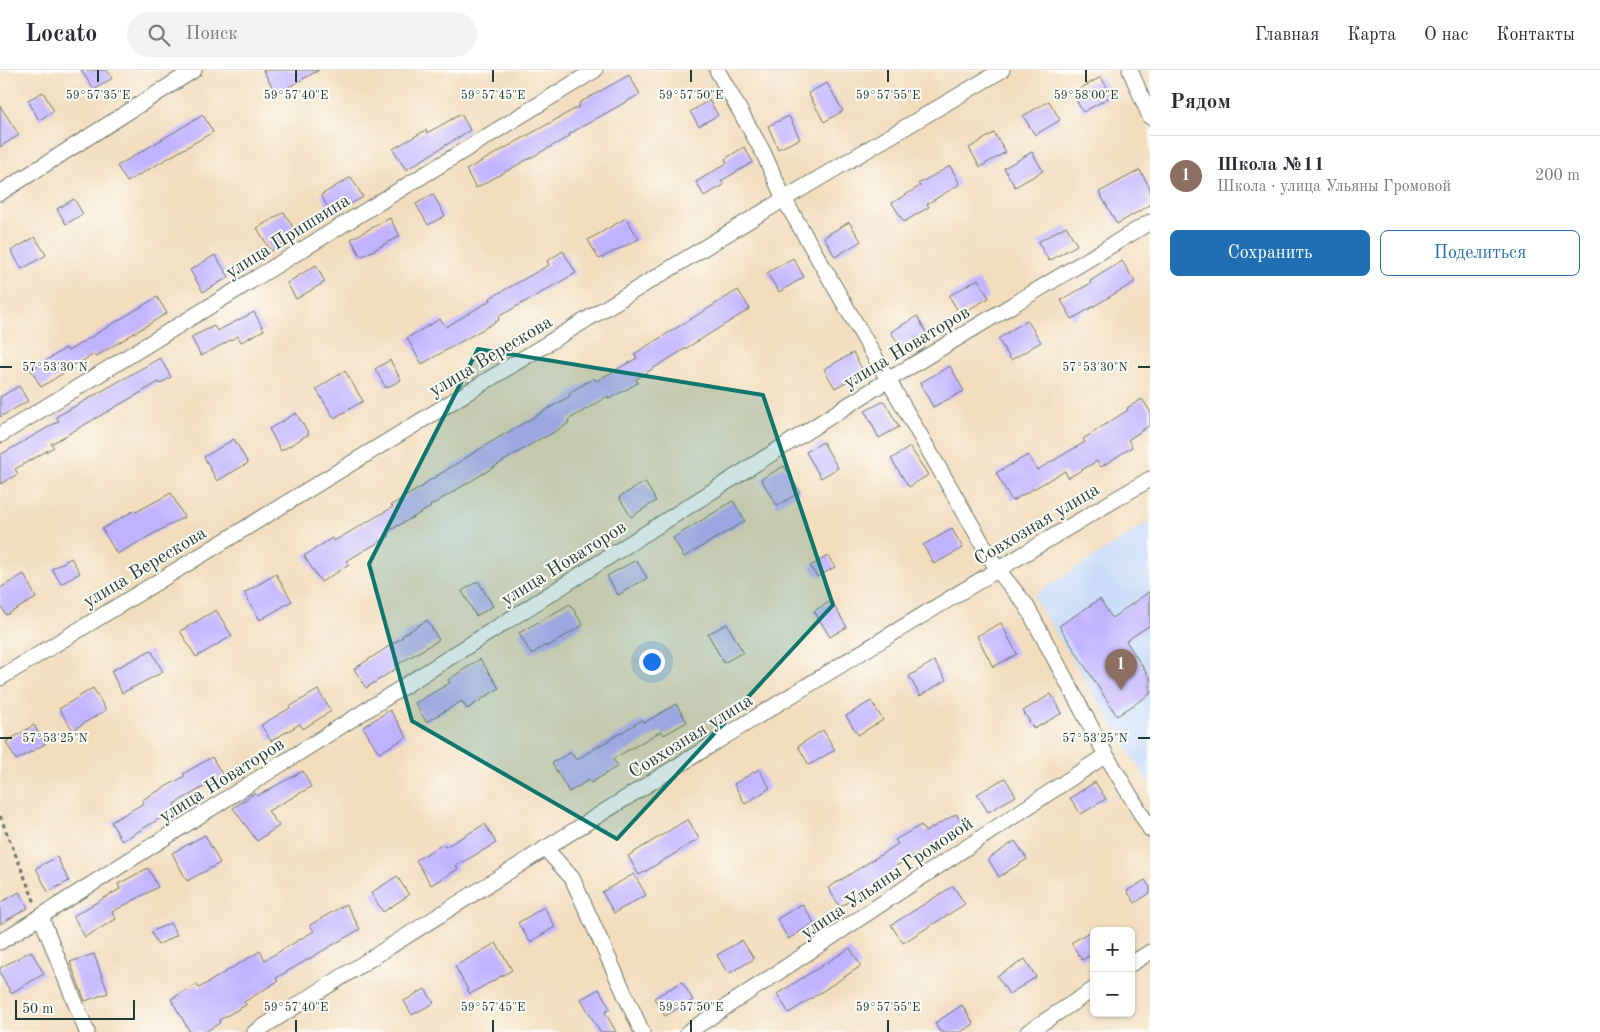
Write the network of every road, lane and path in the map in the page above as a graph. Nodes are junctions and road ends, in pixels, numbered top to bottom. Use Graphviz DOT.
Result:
graph roads {
  1 [pos="194,70"];
  2 [pos="595,70"];
  3 [pos="717,70"];
  4 [pos="1002,70"];
  5 [pos="1130,70"];
  6 [pos="1150,117"];
  7 [pos="0,193"];
  8 [pos="784,199"];
  9 [pos="1150,222"];
  10 [pos="888,380"];
  11 [pos="0,435"];
  12 [pos="1150,479"];
  13 [pos="997,569"];
  14 [pos="0,678"];
  15 [pos="1106,755"];
  16 [pos="0,816"];
  17 [pos="1150,830"];
  18 [pos="545,848"];
  19 [pos="40,917"];
  20 [pos="0,942"];
  21 [pos="1150,952"];
  22 [pos="1135,961"];
  23 [pos="1090,992"];
  24 [pos="87,1032"];
  25 [pos="255,1032"];
  26 [pos="642,1032"];
  27 [pos="688,1032"];
  28 [pos="1028,1032"];
  1 -- 7 [label="street"];
  2 -- 11 [label="street, улица Пришвина"];
  3 -- 8 [label="street"];
  4 -- 8 [label="street, улица Верескова"];
  5 -- 6 [label="street"];
  8 -- 10 [label="street"];
  8 -- 14 [label="street, улица Верескова"];
  9 -- 10 [label="street, улица Новаторов"];
  10 -- 13 [label="street"];
  10 -- 19 [label="street, улица Новаторов"];
  12 -- 13 [label="street, Совхозная улица"];
  13 -- 15 [label="street"];
  13 -- 18 [label="street, Совхозная улица"];
  15 -- 17 [label="street"];
  15 -- 27 [label="street, улица Ульяны Громовой"];
  16 -- 19 [label="path"];
  18 -- 25 [label="street, Совхозная улица"];
  18 -- 26 [label="street"];
  19 -- 20 [label="street, улица Новаторов"];
  19 -- 24 [label="street"];
  21 -- 22 [label="street"];
  23 -- 28 [label="street"];
}
